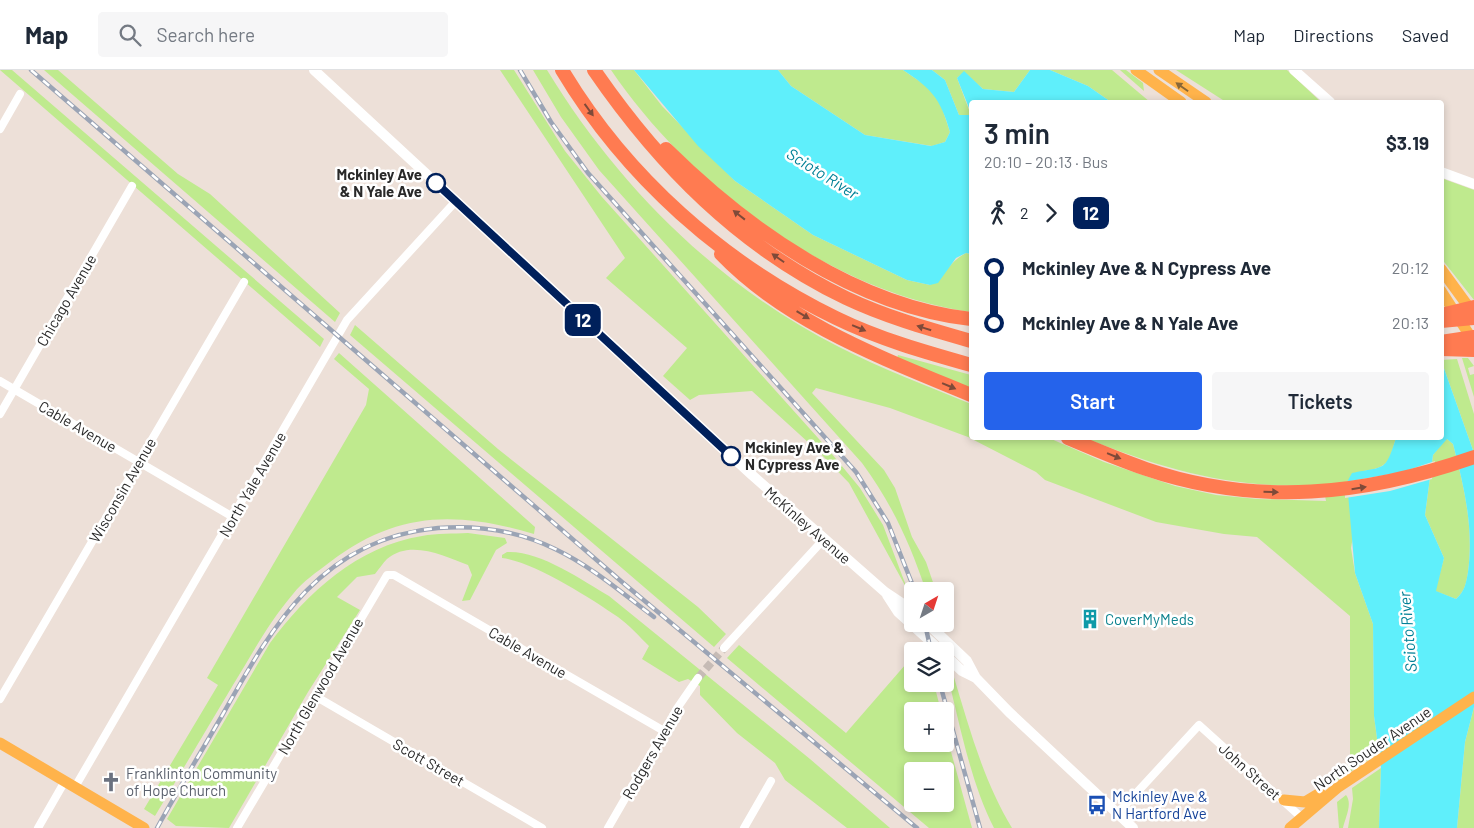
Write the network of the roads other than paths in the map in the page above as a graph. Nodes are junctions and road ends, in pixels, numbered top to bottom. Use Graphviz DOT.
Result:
graph roads {
  1 [pos="314,70"];
  2 [pos="562,70"];
  3 [pos="594,70"];
  4 [pos="1136,70"];
  5 [pos="1159,70"];
  6 [pos="1294,70"];
  7 [pos="20,94"];
  8 [pos="613,98"];
  9 [pos="1178,100"];
  10 [pos="1203,100"];
  11 [pos="1328,100"];
  12 [pos="0,129"];
  13 [pos="1444,173"];
  14 [pos="1474,184"];
  15 [pos="132,186"];
  16 [pos="456,201"];
  17 [pos="698,230"];
  18 [pos="1444,274"];
  19 [pos="244,282"];
  20 [pos="1444,296"];
  21 [pos="1474,306"];
  22 [pos="1444,313"];
  23 [pos="1474,316"];
  24 [pos="969,319"];
  25 [pos="1444,321"];
  26 [pos="1474,337"];
  27 [pos="969,340"];
  28 [pos="1444,342"];
  29 [pos="1474,343"];
  30 [pos="1444,349"];
  31 [pos="1474,350"];
  32 [pos="969,364"];
  33 [pos="0,381"];
  34 [pos="14,389"];
  35 [pos="969,394"];
  36 [pos="0,414"];
  37 [pos="1073,440"];
  38 [pos="1474,457"];
  39 [pos="138,461"];
  40 [pos="233,516"];
  41 [pos="824,539"];
  42 [pos="391,574"];
  43 [pos="885,592"];
  44 [pos="904,605"];
  45 [pos="936,632"];
  46 [pos="931,642"];
  47 [pos="724,648"];
  48 [pos="954,663"];
  49 [pos="698,678"];
  50 [pos="976,678"];
  51 [pos="315,696"];
  52 [pos="1474,697"];
  53 [pos="0,699"];
  54 [pos="664,731"];
  55 [pos="0,743"];
  56 [pos="771,781"];
  57 [pos="70,784"];
  58 [pos="1331,792"];
  59 [pos="1284,800"];
  60 [pos="1117,814"];
  61 [pos="1301,817"];
  62 [pos="38,828"];
  63 [pos="144,828"];
  64 [pos="237,828"];
  65 [pos="542,828"];
  66 [pos="608,828"];
  67 [pos="744,828"];
  68 [pos="1133,828"];
  69 [pos="1290,828"];
  1 -- 16 [label="main road, McKinley Avenue"];
  2 -- 17 [label="highway, one-way"];
  3 -- 8 [label="highway"];
  4 -- 9 [label="main road"];
  10 -- 5 [label="main road, one-way"];
  6 -- 11 [label="main road"];
  7 -- 12 [label="street"];
  24 -- 8 [label="highway, one-way"];
  27 -- 8 [label="highway, one-way"];
  13 -- 14 [label="main road"];
  15 -- 34 [label="street, Chicago Avenue"];
  16 -- 40 [label="street, North Yale Avenue"];
  16 -- 41 [label="main road, McKinley Avenue"];
  17 -- 32 [label="highway, one-way"];
  17 -- 35 [label="highway, one-way"];
  18 -- 23 [label="main road"];
  19 -- 39 [label="street, Wisconsin Avenue"];
  20 -- 29 [label="main road"];
  21 -- 22 [label="highway"];
  23 -- 25 [label="highway"];
  26 -- 28 [label="highway"];
  30 -- 31 [label="highway"];
  33 -- 34 [label="street, Cable Avenue"];
  34 -- 36 [label="street, Chicago Avenue"];
  34 -- 39 [label="street, Cable Avenue"];
  37 -- 38 [label="highway, one-way"];
  39 -- 40 [label="street, Cable Avenue"];
  39 -- 53 [label="street, Wisconsin Avenue"];
  40 -- 57 [label="street, North Yale Avenue"];
  41 -- 43 [label="main road, McKinley Avenue"];
  41 -- 47 [label="street"];
  42 -- 51 [label="street, North Glenwood Avenue"];
  42 -- 54 [label="street, Cable Avenue"];
  43 -- 44 [label="main road, McKinley Avenue"];
  43 -- 46 [label="main road, McKinley Avenue"];
  45 -- 50 [label="main road"];
  48 -- 50 [label="main road"];
  49 -- 54 [label="street, Rodgers Avenue"];
  50 -- 60 [label="main road"];
  51 -- 64 [label="street, North Glenwood Avenue"];
  51 -- 65 [label="street, Scott Street"];
  52 -- 58 [label="main road, North Souder Avenue"];
  54 -- 66 [label="street, Rodgers Avenue"];
  55 -- 57 [label="main road"];
  56 -- 67 [label="street"];
  57 -- 62 [label="street, North Yale Avenue"];
  57 -- 63 [label="main road"];
  58 -- 59 [label="main road"];
  58 -- 61 [label="main road, North Souder Avenue"];
  59 -- 60 [label="street, John Street"];
  59 -- 61 [label="street, John Street"];
  60 -- 68 [label="main road"];
  61 -- 69 [label="main road, North Souder Avenue"];
}
